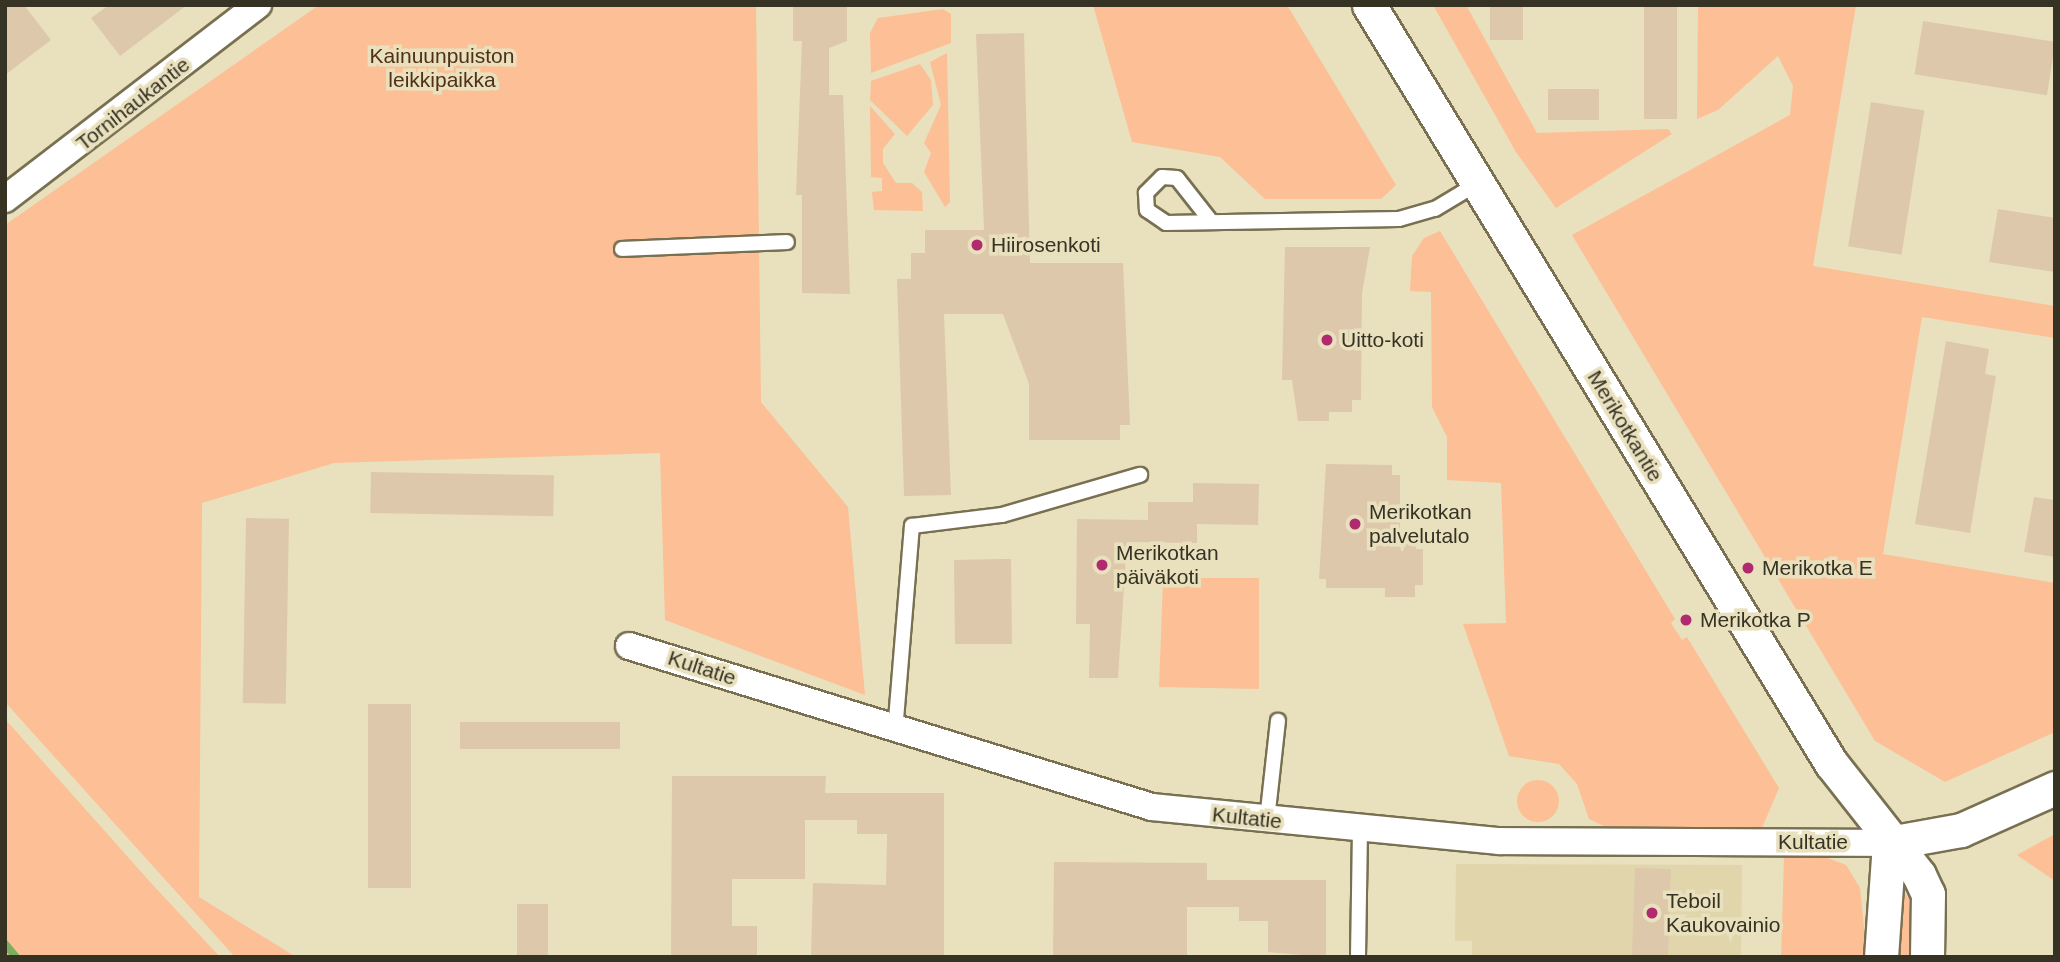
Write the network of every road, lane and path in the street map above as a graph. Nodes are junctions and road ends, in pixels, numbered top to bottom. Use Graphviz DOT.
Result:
graph roads {
  1 [pos="258,5"];
  2 [pos="1369,5"];
  3 [pos="1475,185"];
  4 [pos="5,199"];
  5 [pos="1210,220"];
  6 [pos="787,242"];
  7 [pos="622,249"];
  8 [pos="1140,475"];
  9 [pos="629,646"];
  10 [pos="1278,721"];
  11 [pos="895,733"];
  12 [pos="2055,788"];
  13 [pos="1267,820"];
  14 [pos="1360,830"];
  15 [pos="1889,843"];
  16 [pos="1358,957"];
  17 [pos="1881,957"];
  18 [pos="1927,957"];
  1 -- 4 [label="street, Tornihaukantie"];
  2 -- 3 [label="street, Merikotkantie"];
  3 -- 5 [label="lane"];
  3 -- 15 [label="street, Merikotkantie"];
  5 -- 5 [label="lane"];
  6 -- 7 [label="lane"];
  8 -- 11 [label="lane"];
  9 -- 11 [label="street, Kultatie"];
  10 -- 13 [label="lane"];
  11 -- 13 [label="street, Kultatie"];
  12 -- 15 [label="street"];
  13 -- 14 [label="street, Kultatie"];
  14 -- 15 [label="street, Kultatie"];
  14 -- 16 [label="lane"];
  15 -- 17 [label="street"];
  15 -- 18 [label="street, Merikotkantie"];
}
